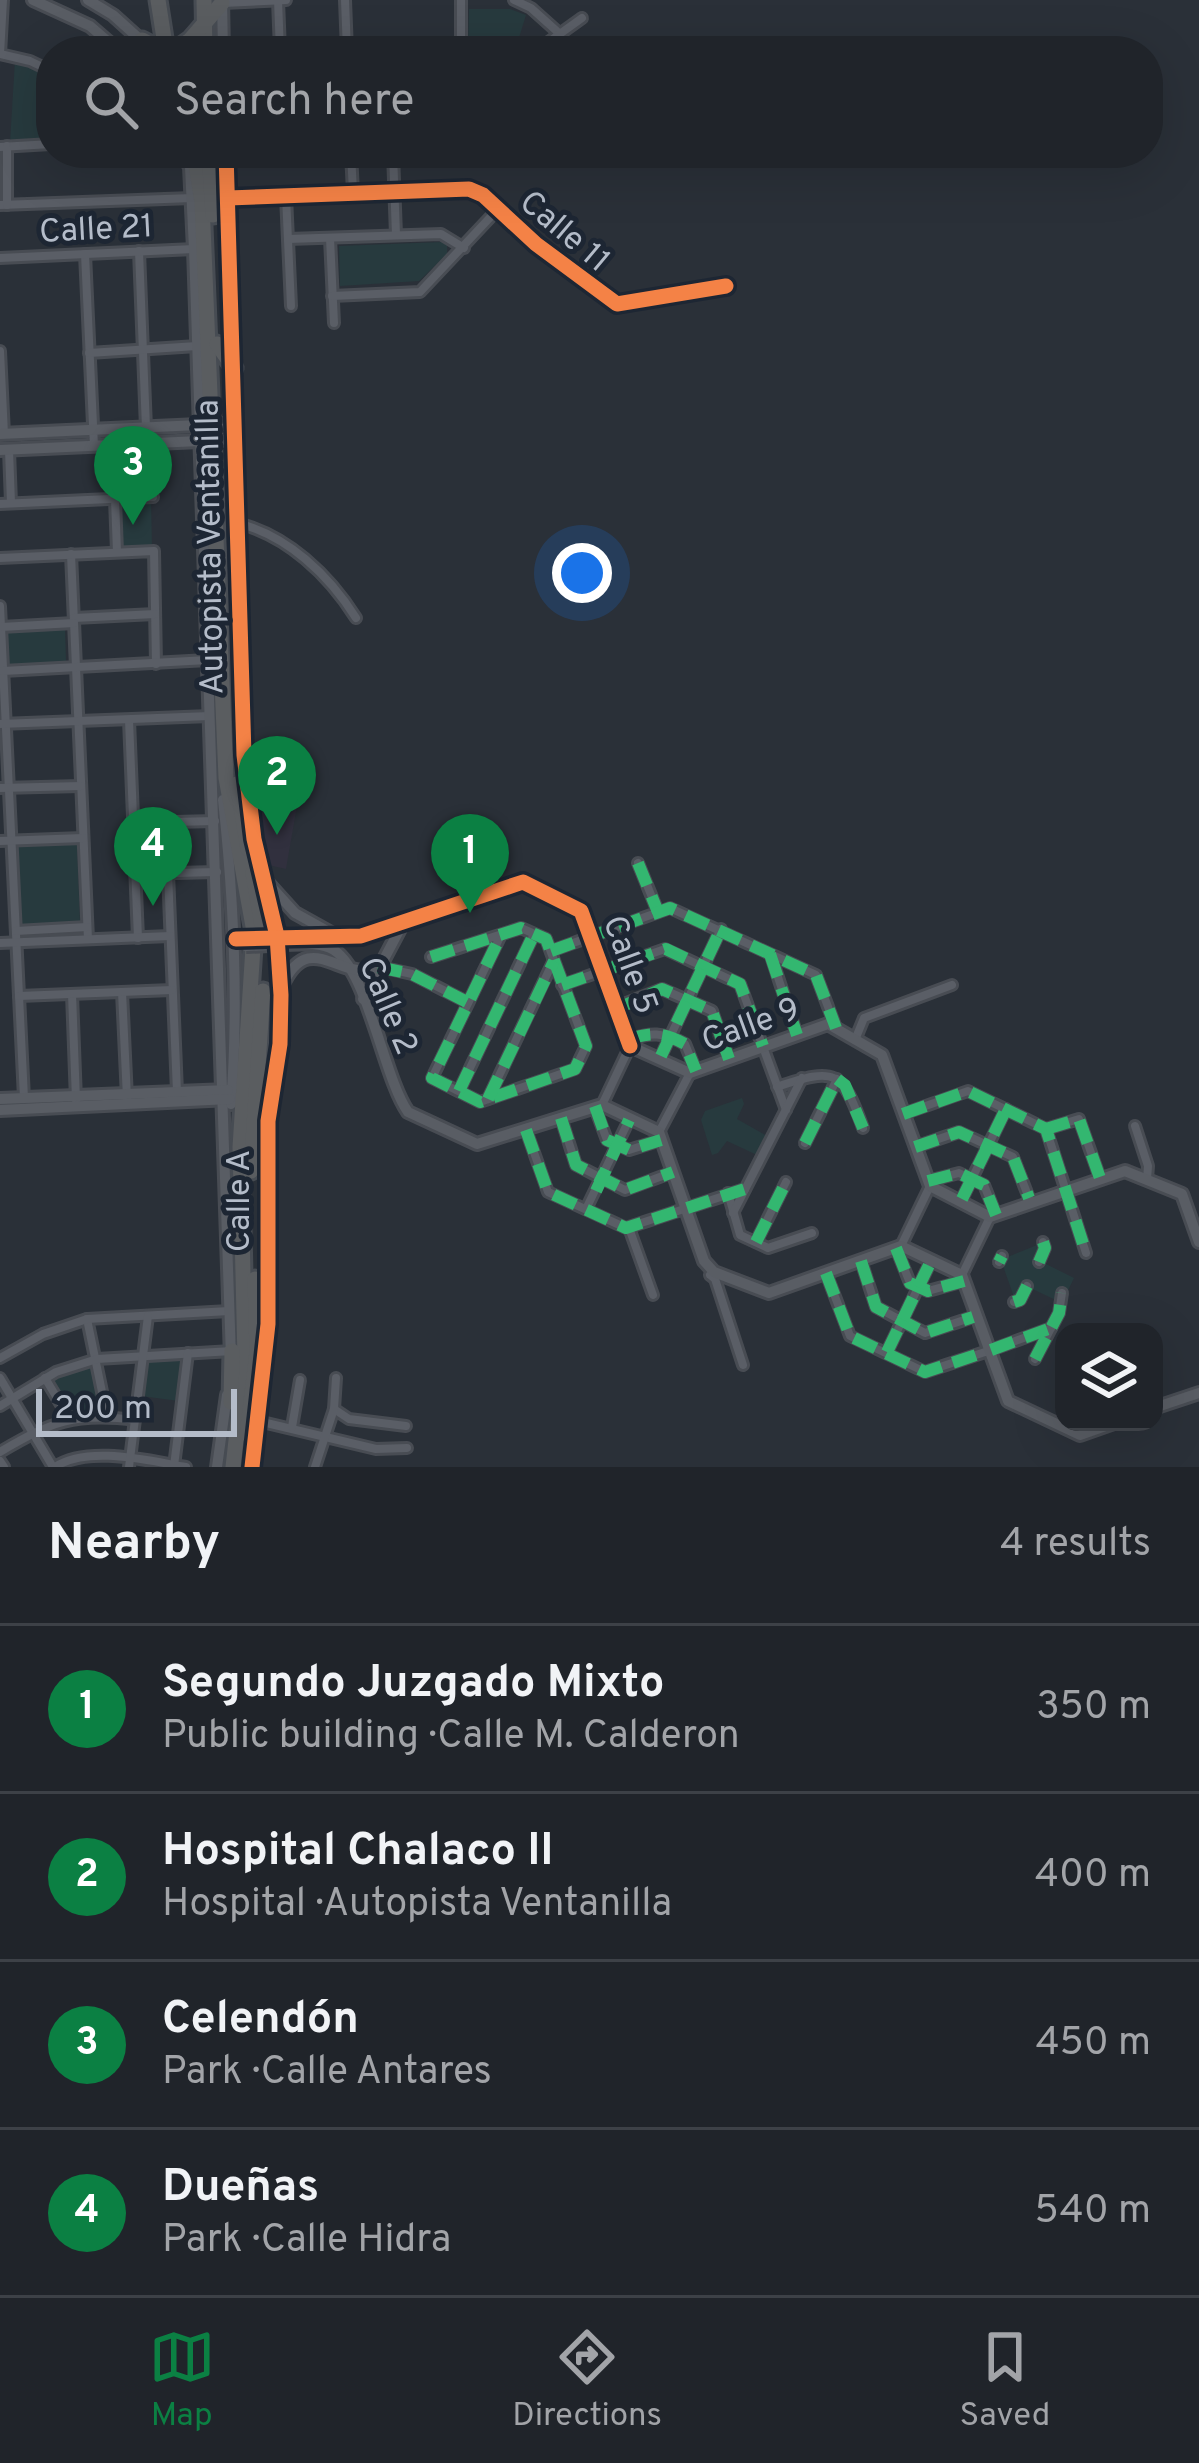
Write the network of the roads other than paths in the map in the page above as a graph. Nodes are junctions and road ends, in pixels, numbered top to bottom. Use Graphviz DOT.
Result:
graph roads {
  1 [pos="3,0"];
  2 [pos="32,0"];
  3 [pos="88,0"];
  4 [pos="158,0"];
  5 [pos="204,0"];
  6 [pos="281,0"];
  7 [pos="345,0"];
  8 [pos="461,0"];
  9 [pos="514,0"];
  10 [pos="222,1"];
  11 [pos="582,18"];
  12 [pos="204,22"];
  13 [pos="560,34"];
  14 [pos="102,36"];
  15 [pos="133,36"];
  16 [pos="165,36"];
  17 [pos="193,36"];
  18 [pos="204,36"];
  19 [pos="223,36"];
  20 [pos="280,36"];
  21 [pos="347,36"];
  22 [pos="460,36"];
  23 [pos="557,36"];
  24 [pos="0,54"];
  25 [pos="36,64"];
  26 [pos="36,145"];
  27 [pos="4,147"];
  28 [pos="189,168"];
  29 [pos="196,168"];
  30 [pos="210,168"];
  31 [pos="227,168"];
  32 [pos="352,168"];
  33 [pos="393,168"];
  34 [pos="394,190"];
  35 [pos="353,192"];
  36 [pos="286,196"];
  37 [pos="192,198"];
  38 [pos="228,198"];
  39 [pos="3,205"];
  40 [pos="498,209"];
  41 [pos="396,236"];
  42 [pos="330,238"];
  43 [pos="288,239"];
  44 [pos="464,248"];
  45 [pos="194,249"];
  46 [pos="139,251"];
  47 [pos="85,254"];
  48 [pos="0,258"];
  49 [pos="726,286"];
  50 [pos="332,296"];
  51 [pos="206,299"];
  52 [pos="291,306"];
  53 [pos="334,323"];
  54 [pos="196,325"];
  55 [pos="218,344"];
  56 [pos="197,346"];
  57 [pos="144,349"];
  58 [pos="0,351"];
  59 [pos="89,353"];
  60 [pos="234,368"];
  61 [pos="146,428"];
  62 [pos="93,430"];
  63 [pos="211,433"];
  64 [pos="2,434"];
  65 [pos="94,446"];
  66 [pos="4,450"];
  67 [pos="153,497"];
  68 [pos="115,499"];
  69 [pos="5,503"];
  70 [pos="237,523"];
  71 [pos="117,552"];
  72 [pos="71,554"];
  73 [pos="0,557"];
  74 [pos="0,606"];
  75 [pos="155,614"];
  76 [pos="356,618"];
  77 [pos="74,620"];
  78 [pos="1,627"];
  79 [pos="208,660"];
  80 [pos="157,664"];
  81 [pos="76,668"];
  82 [pos="3,671"];
  83 [pos="222,697"];
  84 [pos="212,716"];
  85 [pos="129,720"];
  86 [pos="78,722"];
  87 [pos="3,724"];
  88 [pos="214,781"];
  89 [pos="81,785"];
  90 [pos="4,788"];
  91 [pos="216,821"];
  92 [pos="133,824"];
  93 [pos="83,838"];
  94 [pos="11,841"];
  95 [pos="0,842"];
  96 [pos="638,863"];
  97 [pos="218,872"];
  98 [pos="168,873"];
  99 [pos="135,874"];
  100 [pos="262,875"];
  101 [pos="0,891"];
  102 [pos="14,891"];
  103 [pos="658,912"];
  104 [pos="402,925"];
  105 [pos="87,927"];
  106 [pos="721,929"];
  107 [pos="501,934"];
  108 [pos="535,934"];
  109 [pos="170,936"];
  110 [pos="361,936"];
  111 [pos="591,936"];
  112 [pos="16,937"];
  113 [pos="346,937"];
  114 [pos="137,938"];
  115 [pos="88,939"];
  116 [pos="257,942"];
  117 [pos="0,943"];
  118 [pos="384,954"];
  119 [pos="770,954"];
  120 [pos="552,956"];
  121 [pos="431,957"];
  122 [pos="378,967"];
  123 [pos="704,967"];
  124 [pos="350,968"];
  125 [pos="603,970"];
  126 [pos="562,985"];
  127 [pos="952,985"];
  128 [pos="281,989"];
  129 [pos="172,990"];
  130 [pos="122,992"];
  131 [pos="72,994"];
  132 [pos="19,996"];
  133 [pos="363,999"];
  134 [pos="688,999"];
  135 [pos="467,1002"];
  136 [pos="616,1009"];
  137 [pos="832,1026"];
  138 [pos="796,1035"];
  139 [pos="670,1036"];
  140 [pos="854,1040"];
  141 [pos="629,1043"];
  142 [pos="763,1046"];
  143 [pos="661,1056"];
  144 [pos="729,1059"];
  145 [pos="693,1072"];
  146 [pos="802,1078"];
  147 [pos="837,1079"];
  148 [pos="777,1087"];
  149 [pos="459,1091"];
  150 [pos="177,1092"];
  151 [pos="228,1095"];
  152 [pos="24,1098"];
  153 [pos="0,1099"];
  154 [pos="127,1100"];
  155 [pos="488,1100"];
  156 [pos="76,1101"];
  157 [pos="598,1106"];
  158 [pos="1006,1109"];
  159 [pos="0,1110"];
  160 [pos="786,1110"];
  161 [pos="903,1114"];
  162 [pos="560,1118"];
  163 [pos="629,1120"];
  164 [pos="1135,1126"];
  165 [pos="863,1129"];
  166 [pos="1046,1129"];
  167 [pos="526,1130"];
  168 [pos="660,1136"];
  169 [pos="805,1143"];
  170 [pos="618,1145"];
  171 [pos="988,1145"];
  172 [pos="915,1147"];
  173 [pos="673,1172"];
  174 [pos="1100,1178"];
  175 [pos="602,1179"];
  176 [pos="972,1179"];
  177 [pos="1148,1179"];
  178 [pos="786,1181"];
  179 [pos="929,1184"];
  180 [pos="745,1189"];
  181 [pos="1065,1191"];
  182 [pos="728,1193"];
  183 [pos="1029,1198"];
  184 [pos="962,1199"];
  185 [pos="685,1207"];
  186 [pos="586,1209"];
  187 [pos="733,1213"];
  188 [pos="993,1216"];
  189 [pos="627,1228"];
  190 [pos="812,1233"];
  191 [pos="1199,1241"];
  192 [pos="756,1242"];
  193 [pos="1043,1242"];
  194 [pos="899,1247"];
  195 [pos="1086,1253"];
  196 [pos="861,1262"];
  197 [pos="1039,1262"];
  198 [pos="930,1263"];
  199 [pos="826,1273"];
  200 [pos="712,1274"];
  201 [pos="963,1278"];
  202 [pos="1027,1286"];
  203 [pos="919,1287"];
  204 [pos="1062,1293"];
  205 [pos="653,1295"];
  206 [pos="1014,1303"];
  207 [pos="230,1310"];
  208 [pos="148,1316"];
  209 [pos="973,1317"];
  210 [pos="86,1319"];
  211 [pos="902,1322"];
  212 [pos="1051,1328"];
  213 [pos="232,1351"];
  214 [pos="887,1352"];
  215 [pos="188,1353"];
  216 [pos="145,1354"];
  217 [pos="0,1358"];
  218 [pos="97,1359"];
  219 [pos="1035,1359"];
  220 [pos="743,1365"];
  221 [pos="0,1378"];
  222 [pos="45,1378"];
  223 [pos="336,1378"];
  224 [pos="300,1380"];
  225 [pos="1199,1393"];
  226 [pos="12,1398"];
  227 [pos="1163,1405"];
  228 [pos="0,1406"];
  229 [pos="334,1409"];
  230 [pos="107,1416"];
  231 [pos="69,1418"];
  232 [pos="135,1420"];
  233 [pos="258,1421"];
  234 [pos="1055,1423"];
  235 [pos="406,1426"];
  236 [pos="292,1427"];
  237 [pos="33,1432"];
  238 [pos="325,1435"];
  239 [pos="407,1448"];
  240 [pos="0,1452"];
  241 [pos="129,1464"];
  242 [pos="174,1466"];
  243 [pos="54,1467"];
  244 [pos="186,1467"];
  245 [pos="217,1467"];
  246 [pos="230,1467"];
  247 [pos="243,1467"];
  248 [pos="252,1467"];
  249 [pos="315,1467"];
  1 -- 24 [label="street"];
  2 -- 14 [label="street"];
  3 -- 15 [label="street"];
  4 -- 16 [label="highway"];
  5 -- 12 [label="highway"];
  6 -- 10 [label="street"];
  6 -- 20 [label="street"];
  7 -- 21 [label="street"];
  8 -- 22 [label="street"];
  9 -- 13 [label="street"];
  10 -- 12 [label="highway"];
  10 -- 19 [label="street"];
  11 -- 13 [label="street"];
  12 -- 17 [label="highway"];
  12 -- 18 [label="highway"];
  13 -- 23 [label="street"];
  24 -- 25 [label="street"];
  26 -- 27 [label="street"];
  27 -- 39 [label="street"];
  28 -- 37 [label="street, Autopista Ventanilla"];
  29 -- 51 [label="highway"];
  30 -- 55 [label="highway"];
  31 -- 38 [label="street, Autopista Ventanilla"];
  32 -- 35 [label="street"];
  33 -- 34 [label="street"];
  34 -- 35 [label="street, Calle 11"];
  34 -- 40 [label="street, Calle 11"];
  34 -- 41 [label="street"];
  35 -- 36 [label="street, Calle 11"];
  36 -- 38 [label="street, Calle 11"];
  36 -- 43 [label="street"];
  37 -- 39 [label="street"];
  37 -- 45 [label="street, Autopista Ventanilla"];
  38 -- 60 [label="street, Autopista Ventanilla"];
  40 -- 44 [label="street"];
  40 -- 49 [label="street, Calle 11"];
  41 -- 42 [label="street"];
  41 -- 44 [label="street"];
  42 -- 43 [label="street"];
  42 -- 50 [label="street"];
  43 -- 52 [label="street"];
  44 -- 50 [label="street"];
  45 -- 46 [label="street, Calle 21"];
  45 -- 54 [label="street, Autopista Ventanilla"];
  46 -- 47 [label="street, Calle 21"];
  46 -- 57 [label="street"];
  47 -- 48 [label="street, Calle 21"];
  47 -- 59 [label="street"];
  50 -- 53 [label="street"];
  51 -- 54 [label="highway"];
  51 -- 63 [label="highway"];
  54 -- 56 [label="street, Autopista Ventanilla"];
  55 -- 60 [label="highway"];
  55 -- 63 [label="highway"];
  56 -- 57 [label="street"];
  56 -- 63 [label="street, Autopista Ventanilla"];
  57 -- 59 [label="street"];
  57 -- 61 [label="street"];
  58 -- 64 [label="street"];
  59 -- 62 [label="street"];
  60 -- 70 [label="street, Autopista Ventanilla"];
  61 -- 62 [label="street"];
  61 -- 63 [label="street"];
  62 -- 64 [label="street"];
  62 -- 65 [label="street"];
  63 -- 65 [label="street"];
  63 -- 79 [label="street, Autopista Ventanilla"];
  63 -- 83 [label="highway, Autopista Ventanilla"];
  63 -- 116 [label="highway, Autopista Ventanilla"];
  65 -- 66 [label="street"];
  66 -- 69 [label="street"];
  67 -- 68 [label="street"];
  68 -- 69 [label="street"];
  68 -- 71 [label="street"];
  70 -- 76 [label="street"];
  70 -- 100 [label="street, Autopista Ventanilla"];
  71 -- 72 [label="street"];
  71 -- 75 [label="street"];
  72 -- 73 [label="street"];
  72 -- 77 [label="street"];
  74 -- 78 [label="street"];
  75 -- 77 [label="street"];
  75 -- 80 [label="street"];
  77 -- 78 [label="street"];
  77 -- 81 [label="street"];
  78 -- 82 [label="street"];
  79 -- 80 [label="street"];
  79 -- 84 [label="street, Autopista Ventanilla"];
  80 -- 81 [label="street"];
  81 -- 82 [label="street"];
  81 -- 86 [label="street"];
  82 -- 87 [label="street"];
  83 -- 84 [label="highway"];
  83 -- 116 [label="highway, Autopista Ventanilla"];
  84 -- 85 [label="street"];
  84 -- 88 [label="street, Autopista Ventanilla"];
  85 -- 86 [label="street"];
  85 -- 92 [label="street"];
  86 -- 87 [label="street"];
  86 -- 89 [label="street"];
  87 -- 90 [label="street"];
  88 -- 91 [label="street, Autopista Ventanilla"];
  88 -- 116 [label="street, Autopista Ventanilla"];
  89 -- 90 [label="street"];
  89 -- 93 [label="street"];
  90 -- 94 [label="street"];
  91 -- 92 [label="street"];
  91 -- 97 [label="street, Autopista Ventanilla"];
  92 -- 99 [label="street"];
  93 -- 94 [label="street"];
  93 -- 105 [label="street"];
  94 -- 95 [label="street"];
  94 -- 102 [label="street"];
  96 -- 103 [label="street"];
  97 -- 98 [label="street"];
  97 -- 151 [label="street, Autopista Ventanilla"];
  98 -- 99 [label="street"];
  98 -- 109 [label="street"];
  99 -- 114 [label="street"];
  100 -- 113 [label="street"];
  100 -- 116 [label="street, Autopista Ventanilla"];
  101 -- 102 [label="street"];
  102 -- 112 [label="street"];
  103 -- 106 [label="street"];
  103 -- 111 [label="street"];
  104 -- 110 [label="street"];
  104 -- 111 [label="street, Calle 5"];
  104 -- 118 [label="street"];
  105 -- 112 [label="street"];
  105 -- 115 [label="street"];
  106 -- 119 [label="street"];
  106 -- 123 [label="street"];
  107 -- 108 [label="street"];
  107 -- 121 [label="street"];
  107 -- 135 [label="street"];
  108 -- 120 [label="street"];
  108 -- 149 [label="street"];
  109 -- 114 [label="street"];
  109 -- 129 [label="street"];
  110 -- 113 [label="street"];
  110 -- 118 [label="street"];
  111 -- 120 [label="street"];
  111 -- 125 [label="street, Calle 5"];
  112 -- 115 [label="street"];
  112 -- 117 [label="street"];
  112 -- 132 [label="street"];
  113 -- 116 [label="street"];
  114 -- 115 [label="street"];
  116 -- 124 [label="street, Calle 2"];
  116 -- 128 [label="street, Calle A"];
  116 -- 151 [label="street, Autopista Ventanilla"];
  116 -- 246 [label="highway"];
  116 -- 247 [label="highway"];
  118 -- 122 [label="street"];
  119 -- 137 [label="street"];
  119 -- 138 [label="street"];
  120 -- 126 [label="street"];
  120 -- 155 [label="street"];
  122 -- 124 [label="street"];
  122 -- 133 [label="street"];
  122 -- 135 [label="street"];
  123 -- 125 [label="street"];
  123 -- 134 [label="street"];
  123 -- 142 [label="street"];
  124 -- 128 [label="street"];
  124 -- 133 [label="street, Calle 2"];
  125 -- 126 [label="street"];
  125 -- 136 [label="street, Calle 5"];
  126 -- 155 [label="street"];
  127 -- 140 [label="street"];
  128 -- 233 [label="street, Calle A"];
  129 -- 130 [label="street"];
  129 -- 150 [label="street"];
  130 -- 131 [label="street"];
  130 -- 154 [label="street"];
  131 -- 132 [label="street"];
  131 -- 156 [label="street"];
  132 -- 152 [label="street"];
  133 -- 167 [label="street, Calle 2"];
  134 -- 136 [label="street"];
  134 -- 139 [label="street"];
  134 -- 144 [label="street"];
  135 -- 149 [label="street"];
  136 -- 141 [label="street, Calle 5"];
  137 -- 138 [label="street, Calle 9"];
  137 -- 140 [label="street"];
  138 -- 142 [label="street, Calle 9"];
  139 -- 141 [label="street"];
  139 -- 143 [label="street"];
  139 -- 145 [label="street"];
  140 -- 161 [label="street"];
  141 -- 145 [label="street"];
  141 -- 157 [label="street"];
  142 -- 144 [label="street, Calle 9"];
  142 -- 148 [label="street"];
  144 -- 145 [label="street, Calle 9"];
  145 -- 168 [label="street"];
  146 -- 147 [label="street"];
  146 -- 148 [label="street"];
  146 -- 160 [label="street"];
  147 -- 165 [label="street"];
  147 -- 169 [label="street"];
  148 -- 160 [label="street"];
  149 -- 155 [label="street"];
  150 -- 151 [label="street"];
  150 -- 154 [label="street"];
  151 -- 154 [label="street"];
  151 -- 207 [label="street"];
  152 -- 153 [label="street"];
  152 -- 156 [label="street"];
  154 -- 156 [label="street"];
  156 -- 159 [label="street"];
  157 -- 162 [label="street"];
  157 -- 168 [label="street"];
  157 -- 170 [label="street"];
  158 -- 161 [label="street"];
  158 -- 166 [label="street"];
  158 -- 171 [label="street"];
  160 -- 180 [label="street"];
  161 -- 172 [label="street"];
  162 -- 167 [label="street"];
  162 -- 175 [label="street"];
  163 -- 170 [label="street"];
  164 -- 177 [label="street"];
  166 -- 174 [label="street"];
  166 -- 181 [label="street"];
  167 -- 186 [label="street"];
  168 -- 170 [label="street"];
  168 -- 173 [label="street"];
  170 -- 175 [label="street"];
  171 -- 172 [label="street"];
  171 -- 176 [label="street"];
  171 -- 183 [label="street"];
  172 -- 179 [label="street"];
  173 -- 175 [label="street"];
  173 -- 185 [label="street"];
  174 -- 177 [label="street"];
  174 -- 181 [label="street"];
  175 -- 186 [label="street"];
  176 -- 179 [label="street"];
  176 -- 184 [label="street"];
  176 -- 188 [label="street"];
  177 -- 191 [label="street"];
  178 -- 192 [label="street"];
  179 -- 188 [label="street"];
  179 -- 194 [label="street"];
  180 -- 182 [label="street"];
  180 -- 187 [label="street"];
  181 -- 188 [label="street"];
  181 -- 195 [label="street"];
  182 -- 185 [label="street"];
  182 -- 187 [label="street"];
  185 -- 189 [label="street"];
  185 -- 200 [label="street"];
  186 -- 189 [label="street"];
  187 -- 192 [label="street"];
  188 -- 201 [label="street"];
  189 -- 205 [label="street"];
  190 -- 192 [label="street"];
  193 -- 197 [label="street"];
  194 -- 196 [label="street"];
  194 -- 201 [label="street"];
  194 -- 203 [label="street"];
  196 -- 199 [label="street"];
  196 -- 211 [label="street"];
  198 -- 203 [label="street"];
  199 -- 200 [label="street"];
  199 -- 214 [label="street"];
  200 -- 220 [label="street"];
  201 -- 203 [label="street"];
  201 -- 234 [label="street"];
  202 -- 206 [label="street"];
  203 -- 211 [label="street"];
  204 -- 212 [label="street"];
  207 -- 208 [label="street"];
  207 -- 213 [label="street"];
  208 -- 210 [label="street"];
  208 -- 216 [label="street"];
  209 -- 211 [label="street"];
  210 -- 217 [label="street"];
  210 -- 218 [label="street"];
  211 -- 214 [label="street"];
  212 -- 214 [label="street"];
  212 -- 219 [label="street"];
  213 -- 215 [label="street"];
  213 -- 245 [label="street"];
  213 -- 246 [label="highway"];
  215 -- 216 [label="street"];
  215 -- 242 [label="street"];
  216 -- 218 [label="street"];
  216 -- 232 [label="street"];
  218 -- 222 [label="street"];
  218 -- 230 [label="street"];
  221 -- 226 [label="street"];
  222 -- 226 [label="street"];
  222 -- 231 [label="street"];
  223 -- 229 [label="street"];
  224 -- 236 [label="street"];
  225 -- 227 [label="street"];
  226 -- 228 [label="street"];
  226 -- 237 [label="street"];
  229 -- 235 [label="street"];
  229 -- 238 [label="street"];
  230 -- 231 [label="street"];
  230 -- 232 [label="street"];
  231 -- 237 [label="street"];
  232 -- 241 [label="street"];
  233 -- 236 [label="street"];
  233 -- 248 [label="street, Calle A"];
  236 -- 238 [label="street"];
  237 -- 240 [label="street"];
  237 -- 243 [label="street"];
  238 -- 239 [label="street"];
  238 -- 249 [label="street"];
  241 -- 242 [label="street"];
  241 -- 243 [label="street"];
  242 -- 244 [label="street"];
}
